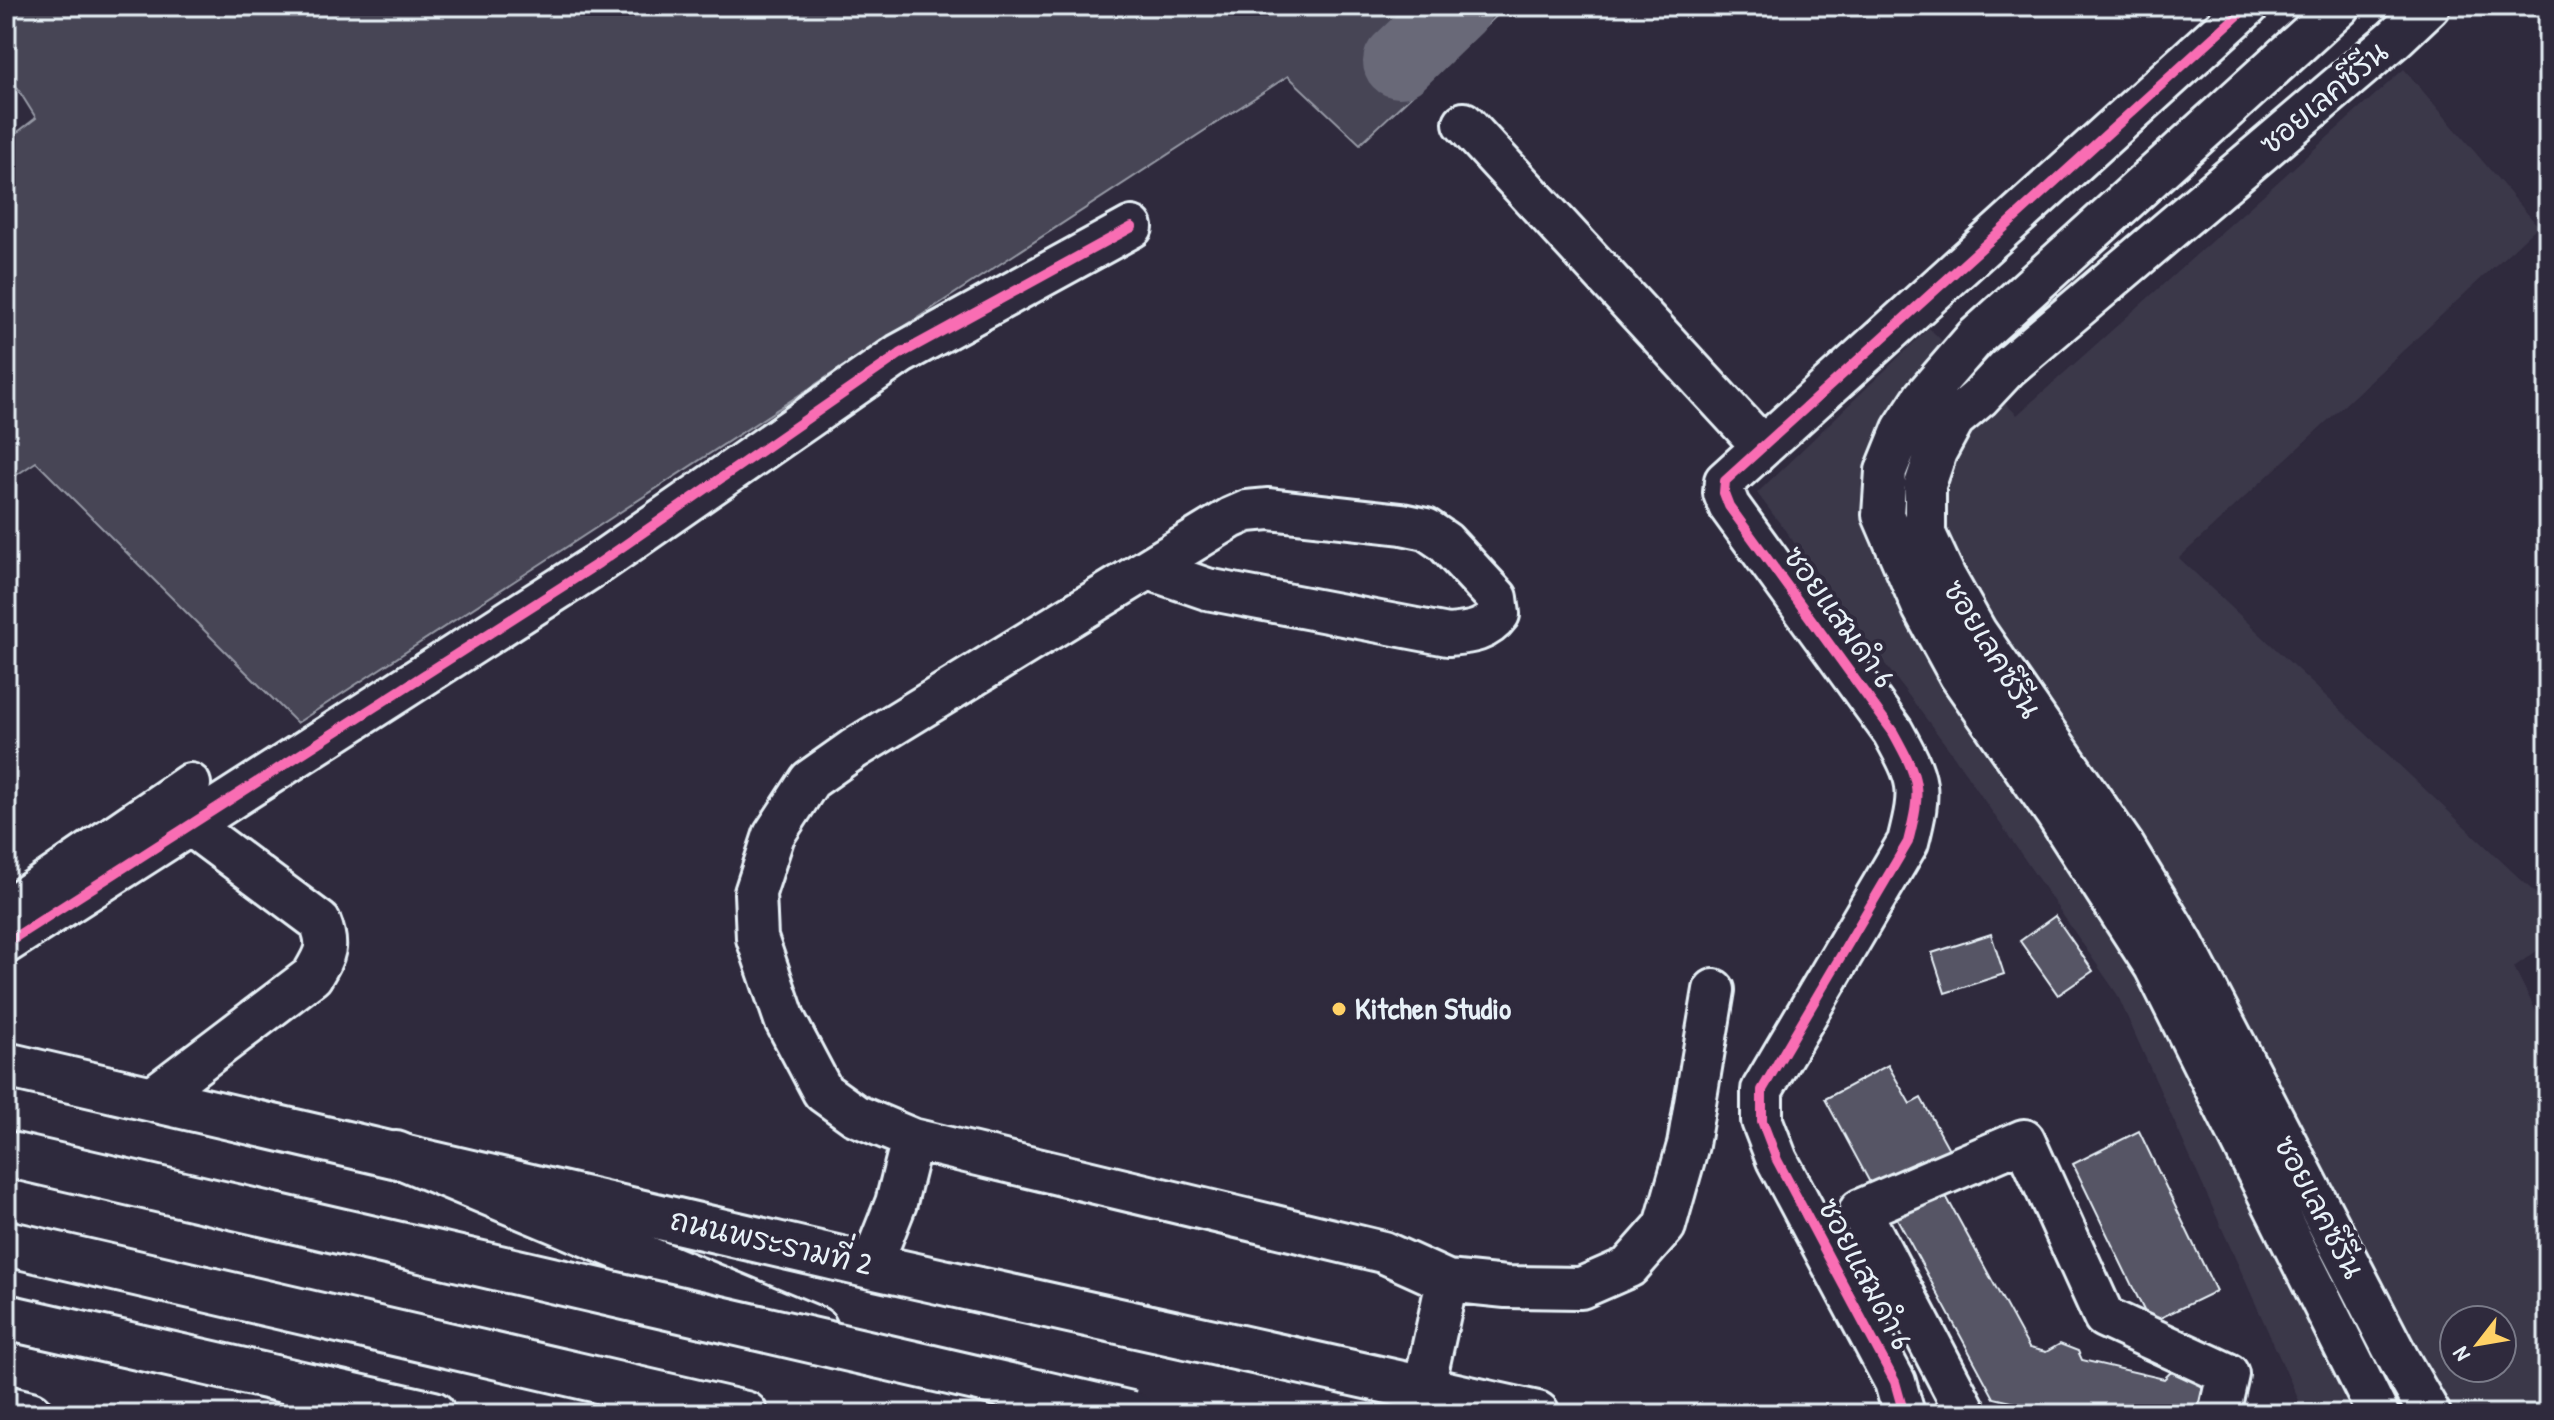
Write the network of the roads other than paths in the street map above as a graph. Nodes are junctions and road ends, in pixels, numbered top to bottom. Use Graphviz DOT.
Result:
graph roads {
  1 [pos="2248,6"];
  2 [pos="2340,6"];
  3 [pos="2429,6"];
  4 [pos="1464,123"];
  5 [pos="1132,227"];
  6 [pos="1975,338"];
  7 [pos="2007,368"];
  8 [pos="1761,445"];
  9 [pos="1149,569"];
  10 [pos="190,784"];
  11 [pos="190,825"];
  12 [pos="6,910"];
  13 [pos="6,943"];
  14 [pos="2169,956"];
  15 [pos="1714,990"];
  16 [pos="6,1065"];
  17 [pos="150,1099"];
  18 [pos="912,1139"];
  19 [pos="396,1154"];
  20 [pos="6,1157"];
  21 [pos="6,1243"];
  22 [pos="871,1266"];
  23 [pos="1447,1281"];
  24 [pos="6,1317"];
  25 [pos="894,1361"];
  26 [pos="1424,1387"];
  27 [pos="6,1408"];
  28 [pos="30,1414"];
  29 [pos="433,1414"];
  30 [pos="745,1414"];
  31 [pos="1118,1414"];
  32 [pos="1131,1414"];
  33 [pos="1537,1414"];
  34 [pos="1904,1414"];
  35 [pos="1967,1414"];
  36 [pos="2219,1414"];
  37 [pos="2378,1414"];
  38 [pos="2430,1414"];
  1 -- 8 [label="street, ซอยแสมดำ 6"];
  2 -- 6 [label="street, ซอยเลคซีรีน"];
  3 -- 7 [label="street, ซอยเลคซีรีน"];
  4 -- 8 [label="street"];
  5 -- 11 [label="street"];
  6 -- 7 [label="street"];
  6 -- 14 [label="street, ซอยเลคซีรีน"];
  7 -- 14 [label="street, ซอยเลคซีรีน"];
  8 -- 34 [label="street, ซอยแสมดำ 6"];
  9 -- 9 [label="street"];
  9 -- 18 [label="street"];
  10 -- 12 [label="street"];
  11 -- 13 [label="street"];
  11 -- 17 [label="street"];
  14 -- 37 [label="street, ซอยเลคซีรีน"];
  14 -- 38 [label="street, ซอยเลคซีรีน"];
  15 -- 23 [label="street"];
  16 -- 17 [label="main road, ถนนพระรามที่ 2"];
  17 -- 19 [label="main road, ถนนพระรามที่ 2"];
  18 -- 22 [label="street"];
  18 -- 23 [label="street"];
  19 -- 22 [label="main road, ถนนพระรามที่ 2"];
  19 -- 25 [label="main road"];
  20 -- 25 [label="main road"];
  20 -- 32 [label="main road, bridge"];
  21 -- 30 [label="main road"];
  22 -- 26 [label="main road, ถนนพระรามที่ 2"];
  23 -- 26 [label="street"];
  24 -- 29 [label="main road"];
  25 -- 31 [label="main road"];
  26 -- 33 [label="main road, ถนนพระรามที่ 2"];
  27 -- 28 [label="main road"];
  35 -- 36 [label="street"];
}
